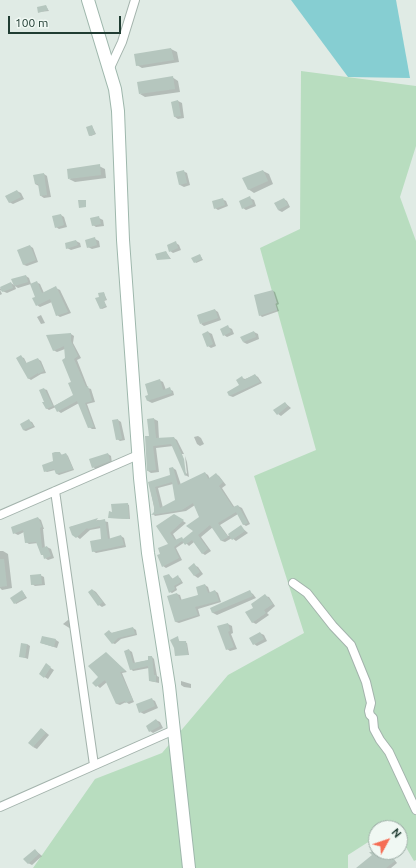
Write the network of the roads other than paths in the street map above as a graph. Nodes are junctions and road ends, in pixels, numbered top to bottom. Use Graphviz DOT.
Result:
graph roads {
  1 [pos="88,0"];
  2 [pos="135,0"];
  3 [pos="109,70"];
  4 [pos="138,456"];
  5 [pos="55,492"];
  6 [pos="0,515"];
  7 [pos="293,583"];
  8 [pos="174,730"];
  9 [pos="94,765"];
  10 [pos="0,807"];
  11 [pos="416,810"];
  12 [pos="189,868"];
  1 -- 3 [label="main road"];
  2 -- 3 [label="street"];
  3 -- 4 [label="main road"];
  4 -- 5 [label="street"];
  4 -- 8 [label="main road"];
  5 -- 6 [label="street"];
  5 -- 9 [label="street"];
  7 -- 11 [label="street"];
  8 -- 9 [label="street"];
  8 -- 12 [label="main road"];
  9 -- 10 [label="street"];
}
